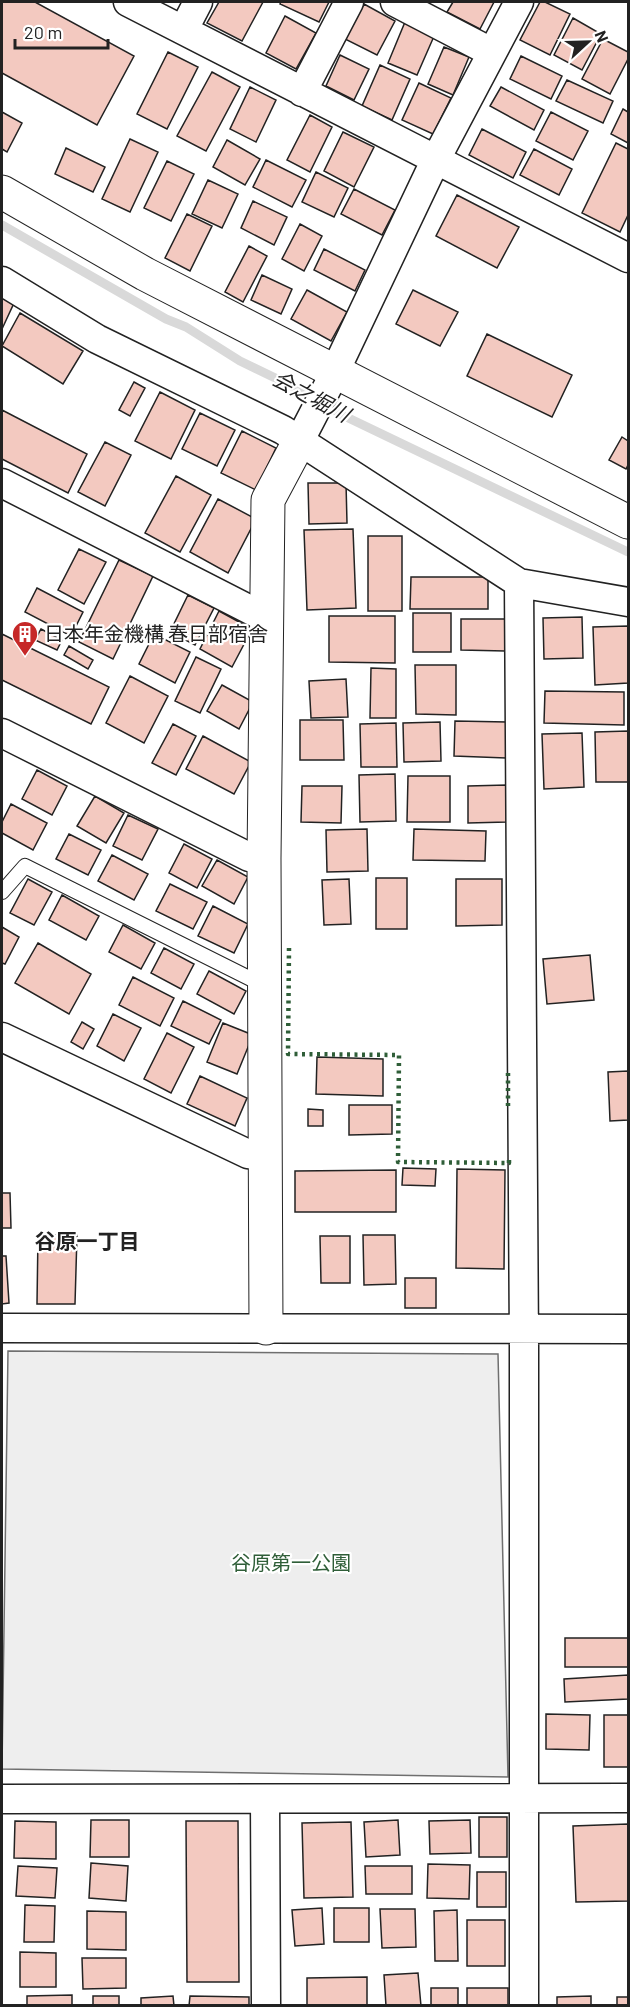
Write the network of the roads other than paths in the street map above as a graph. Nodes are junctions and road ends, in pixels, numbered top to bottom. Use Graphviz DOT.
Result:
graph roads {
  1 [pos="128,2"];
  2 [pos="198,2"];
  3 [pos="349,2"];
  4 [pos="395,2"];
  5 [pos="519,2"];
  6 [pos="184,29"];
  7 [pos="491,52"];
  8 [pos="302,92"];
  9 [pos="436,159"];
  10 [pos="2,192"];
  11 [pos="628,258"];
  12 [pos="2,280"];
  13 [pos="331,380"];
  14 [pos="306,429"];
  15 [pos="2,483"];
  16 [pos="628,522"];
  17 [pos="519,583"];
  18 [pos="628,602"];
  19 [pos="268,619"];
  20 [pos="2,733"];
  21 [pos="264,860"];
  22 [pos="2,892"];
  23 [pos="264,979"];
  24 [pos="2,1037"];
  25 [pos="265,1156"];
  26 [pos="2,1328"];
  27 [pos="266,1328"];
  28 [pos="628,1329"];
  29 [pos="524,1330"];
  30 [pos="2,1798"];
  31 [pos="628,1798"];
  32 [pos="265,1799"];
  33 [pos="524,1799"];
  34 [pos="266,2006"];
  35 [pos="524,2006"];
  1 -- 6 [label="street"];
  2 -- 6 [label="street"];
  3 -- 8 [label="street"];
  4 -- 7 [label="street"];
  5 -- 7 [label="street"];
  6 -- 8 [label="street"];
  7 -- 9 [label="street"];
  8 -- 9 [label="street"];
  9 -- 11 [label="street"];
  9 -- 13 [label="street"];
  10 -- 13 [label="street"];
  12 -- 14 [label="street"];
  13 -- 14 [label="street"];
  13 -- 16 [label="street"];
  14 -- 17 [label="street"];
  14 -- 19 [label="street"];
  15 -- 19 [label="street"];
  17 -- 18 [label="street"];
  17 -- 29 [label="street"];
  19 -- 21 [label="street"];
  20 -- 21 [label="street"];
  21 -- 23 [label="street"];
  22 -- 23 [label="lane"];
  23 -- 25 [label="street"];
  24 -- 25 [label="street"];
  25 -- 27 [label="street"];
  26 -- 27 [label="street"];
  27 -- 29 [label="street"];
  28 -- 29 [label="street"];
  29 -- 33 [label="street"];
  30 -- 32 [label="street"];
  31 -- 33 [label="street"];
  32 -- 33 [label="street"];
  32 -- 34 [label="street"];
  33 -- 35 [label="street"];
}
